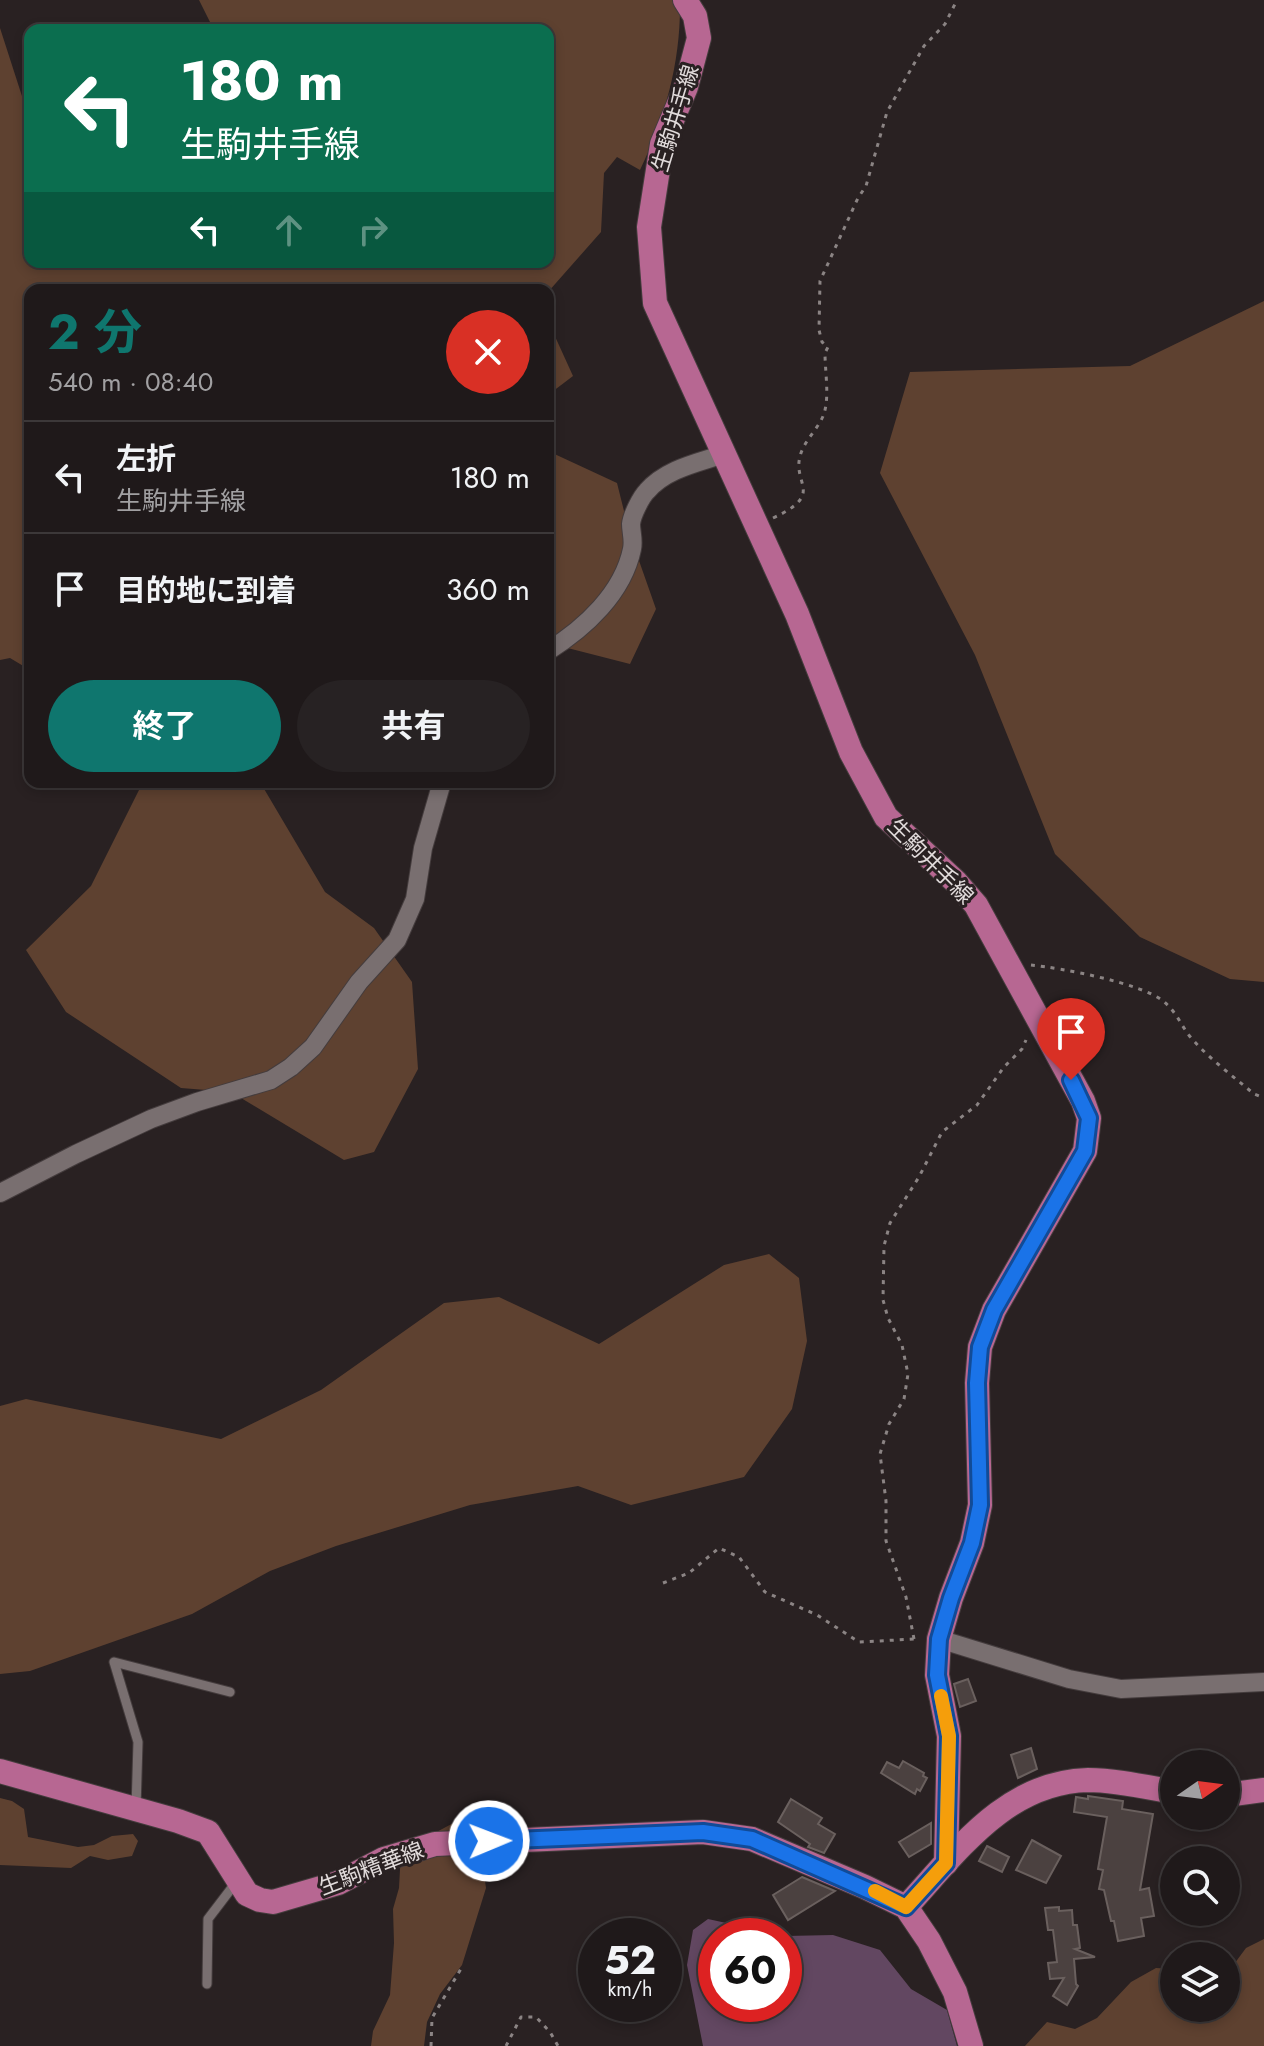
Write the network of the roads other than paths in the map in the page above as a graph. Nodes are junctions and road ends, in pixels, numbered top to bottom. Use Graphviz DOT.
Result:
graph roads {
  1 [pos="685,0"];
  2 [pos="724,454"];
  3 [pos="554,647"];
  4 [pos="440,788"];
  5 [pos="0,1193"];
  6 [pos="939,1639"];
  7 [pos="1264,1682"];
  8 [pos="230,1692"];
  9 [pos="0,1771"];
  10 [pos="1160,1790"];
  11 [pos="1264,1790"];
  12 [pos="1240,1793"];
  13 [pos="136,1809"];
  14 [pos="946,1863"];
  15 [pos="237,1881"];
  16 [pos="906,1907"];
  17 [pos="207,1984"];
  18 [pos="971,2046"];
  1 -- 2 [label="main road, 生駒井手線"];
  2 -- 3 [label="street"];
  2 -- 6 [label="main road, 生駒井手線"];
  4 -- 5 [label="street"];
  6 -- 7 [label="street"];
  6 -- 14 [label="main road, 生駒井手線"];
  8 -- 13 [label="lane"];
  9 -- 13 [label="main road"];
  10 -- 14 [label="main road"];
  11 -- 12 [label="main road"];
  13 -- 15 [label="main road"];
  14 -- 16 [label="main road"];
  15 -- 16 [label="main road, 生駒精華線"];
  15 -- 17 [label="lane"];
  16 -- 18 [label="main road"];
}
